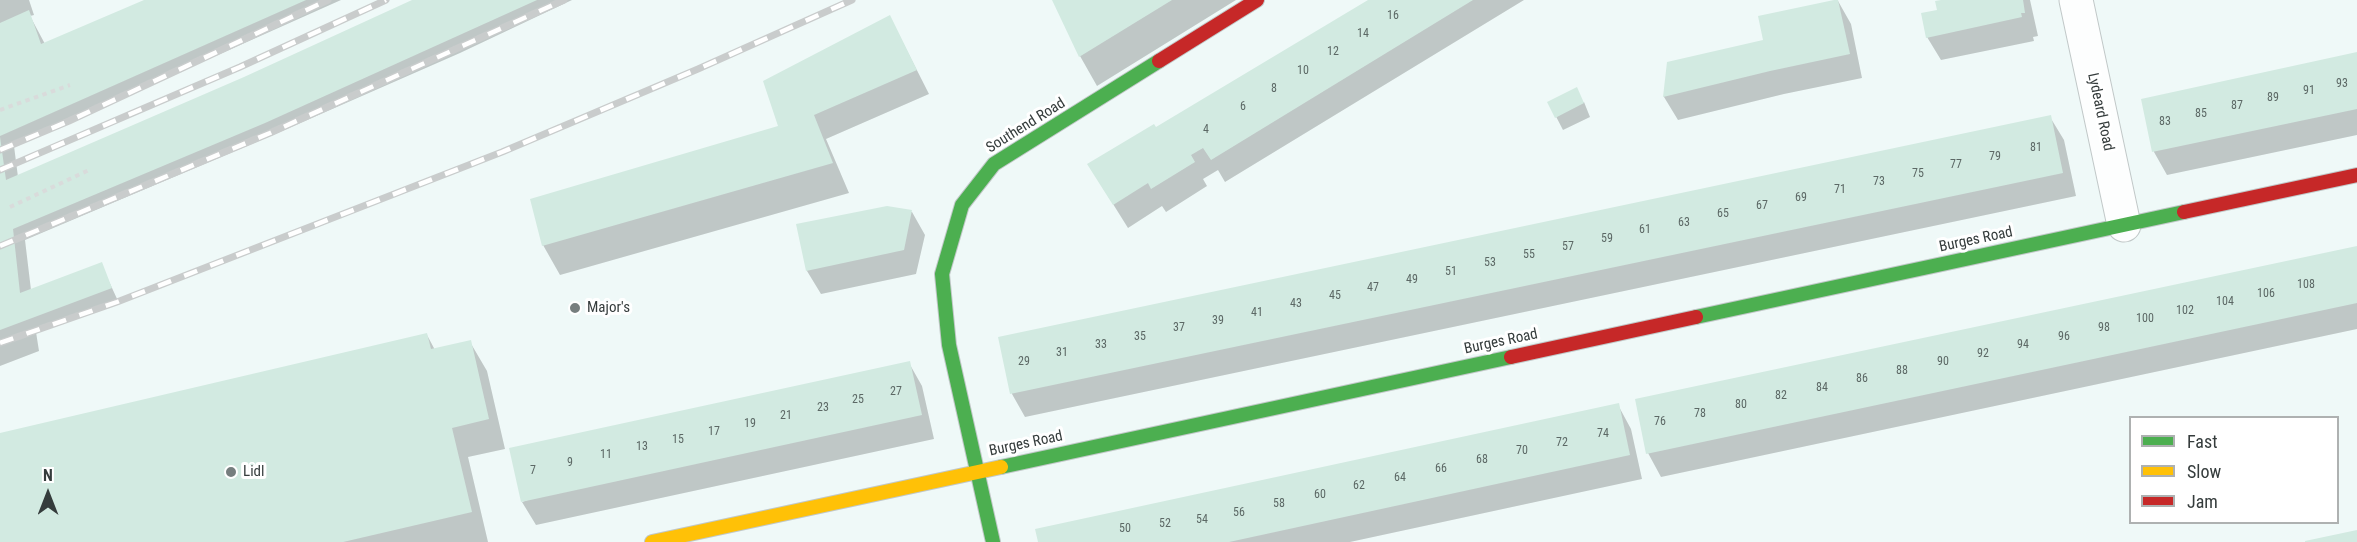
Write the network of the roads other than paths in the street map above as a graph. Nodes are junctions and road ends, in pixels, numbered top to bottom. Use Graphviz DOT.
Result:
graph roads {
  1 [pos="1257,0"];
  2 [pos="2076,0"];
  3 [pos="2357,175"];
  4 [pos="2124,225"];
  5 [pos="977,471"];
  6 [pos="652,542"];
  7 [pos="993,542"];
  1 -- 5 [label="street, Southend Road"];
  2 -- 4 [label="street, Lydeard Road"];
  3 -- 4 [label="street, Burges Road"];
  4 -- 5 [label="street, Burges Road"];
  5 -- 6 [label="street, Burges Road"];
  5 -- 7 [label="street, Southend Road"];
}
